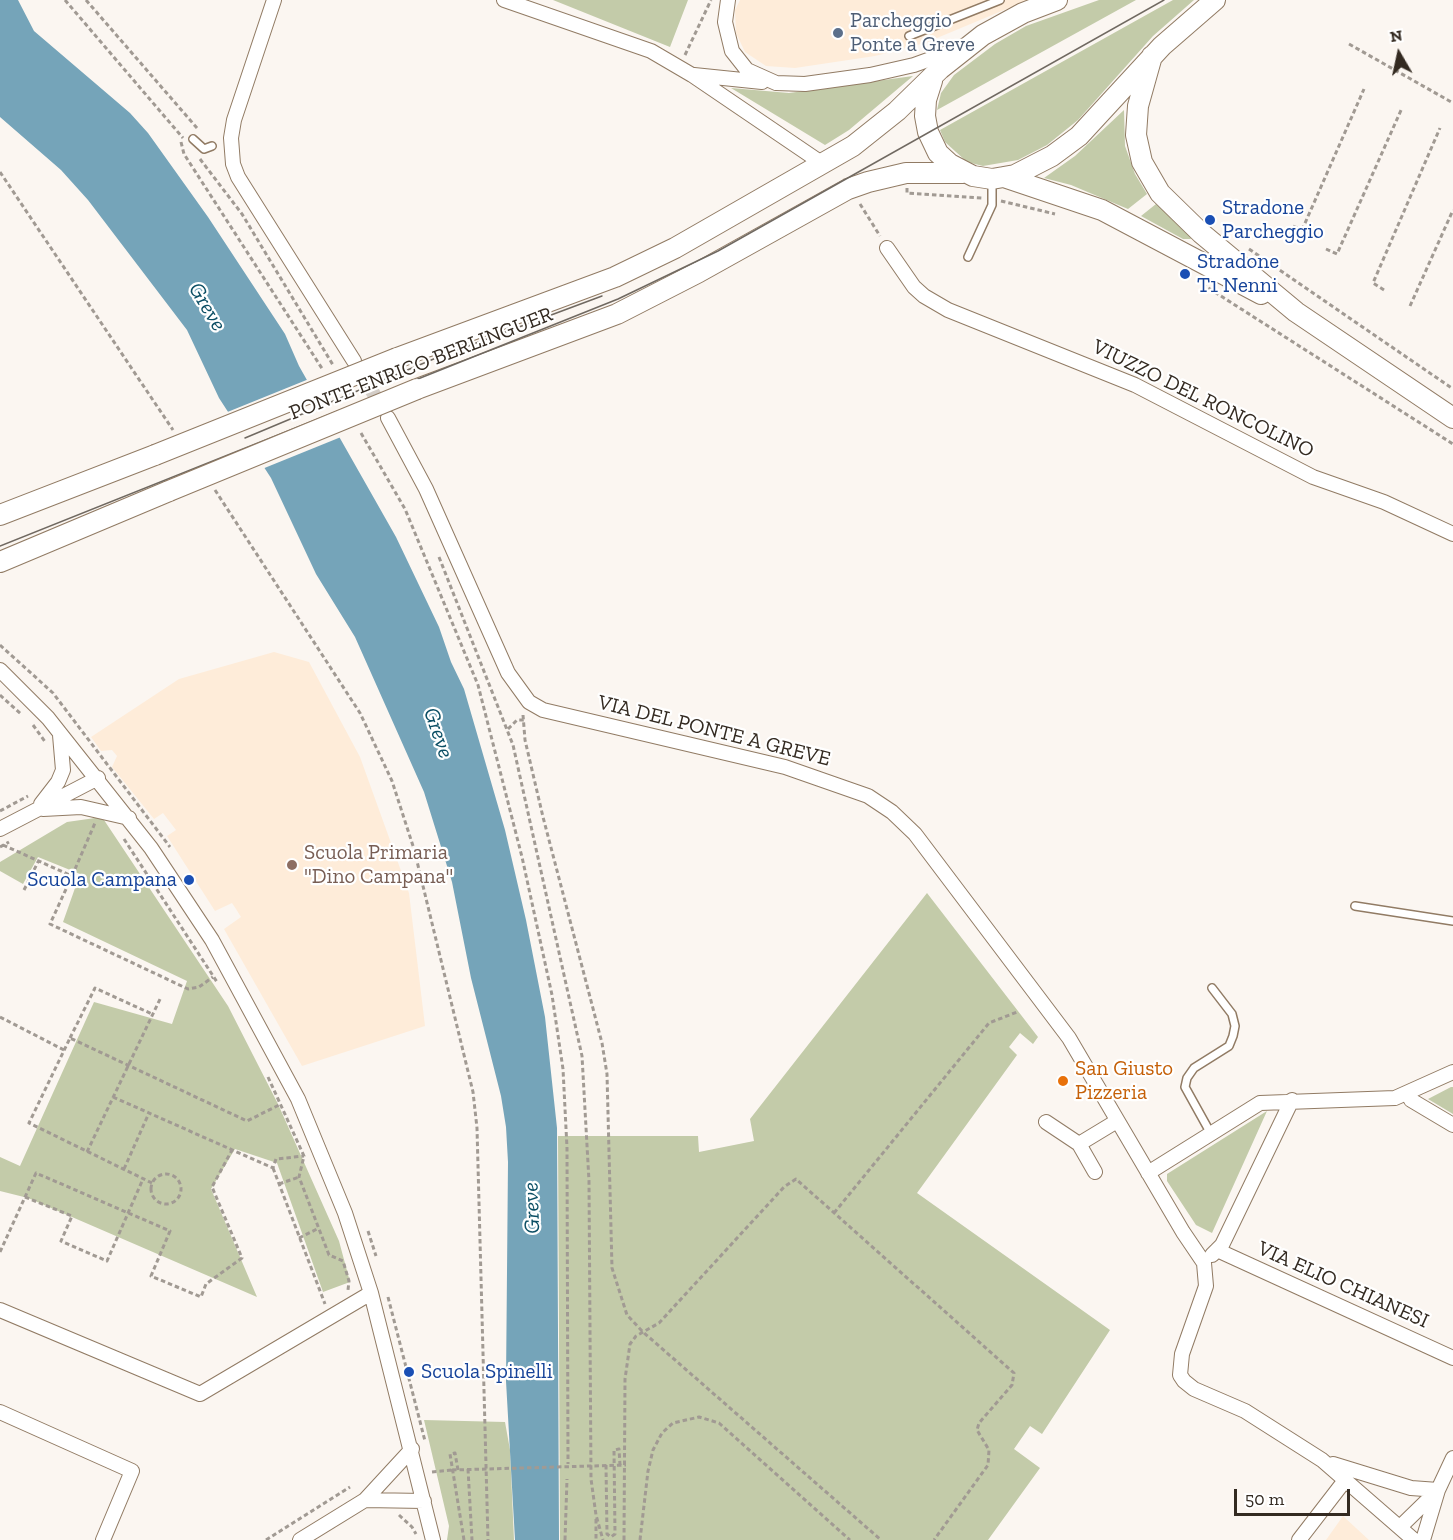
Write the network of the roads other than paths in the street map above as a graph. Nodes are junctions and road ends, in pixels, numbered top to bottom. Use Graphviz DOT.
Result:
graph roads {
  1 [pos="274,0"];
  2 [pos="504,0"];
  3 [pos="728,0"];
  4 [pos="1000,0"];
  5 [pos="1057,0"];
  6 [pos="1215,0"];
  7 [pos="909,36"];
  8 [pos="969,45"];
  9 [pos="1152,56"];
  10 [pos="692,75"];
  11 [pos="934,75"];
  12 [pos="776,83"];
  13 [pos="190,140"];
  14 [pos="212,146"];
  15 [pos="823,164"];
  16 [pos="963,173"];
  17 [pos="998,178"];
  18 [pos="887,248"];
  19 [pos="968,256"];
  20 [pos="1296,312"];
  21 [pos="354,361"];
  22 [pos="388,418"];
  23 [pos="1453,418"];
  24 [pos="0,514"];
  25 [pos="1453,534"];
  26 [pos="0,562"];
  27 [pos="2,671"];
  28 [pos="60,732"];
  29 [pos="98,778"];
  30 [pos="38,809"];
  31 [pos="129,818"];
  32 [pos="0,829"];
  33 [pos="1355,906"];
  34 [pos="1453,921"];
  35 [pos="1212,988"];
  36 [pos="1453,1072"];
  37 [pos="1402,1096"];
  38 [pos="1292,1100"];
  39 [pos="1117,1121"];
  40 [pos="1046,1122"];
  41 [pos="1453,1125"];
  42 [pos="1210,1132"];
  43 [pos="1079,1144"];
  44 [pos="1095,1172"];
  45 [pos="1148,1173"];
  46 [pos="1216,1251"];
  47 [pos="1204,1263"];
  48 [pos="371,1293"];
  49 [pos="0,1310"];
  50 [pos="1453,1358"];
  51 [pos="0,1412"];
  52 [pos="412,1449"];
  53 [pos="1453,1458"];
  54 [pos="1322,1460"];
  55 [pos="1346,1479"];
  56 [pos="1438,1490"];
  57 [pos="365,1500"];
  58 [pos="424,1501"];
  59 [pos="1400,1527"];
  60 [pos="103,1540"];
  61 [pos="300,1540"];
  62 [pos="433,1540"];
  63 [pos="1299,1540"];
  64 [pos="1414,1540"];
  65 [pos="1423,1540"];
  1 -- 21 [label="street"];
  2 -- 10 [label="street"];
  3 -- 12 [label="street"];
  4 -- 7 [label="lane"];
  5 -- 8 [label="main road, PONTE ENRICO BERLINGUER"];
  6 -- 9 [label="main road"];
  8 -- 11 [label="main road, PONTE ENRICO BERLINGUER"];
  8 -- 12 [label="street"];
  9 -- 17 [label="main road"];
  9 -- 20 [label="main road"];
  10 -- 12 [label="street"];
  10 -- 15 [label="street"];
  11 -- 15 [label="main road, PONTE ENRICO BERLINGUER"];
  11 -- 16 [label="main road"];
  13 -- 14 [label="lane"];
  15 -- 24 [label="main road, PONTE ENRICO BERLINGUER, bridge"];
  16 -- 17 [label="main road"];
  16 -- 26 [label="main road, PONTE ENRICO BERLINGUER, bridge"];
  17 -- 19 [label="lane"];
  17 -- 20 [label="main road"];
  18 -- 25 [label="street, VIUZZO DEL RONCOLINO"];
  20 -- 23 [label="main road"];
  22 -- 39 [label="street, VIA DEL PONTE A GREVE"];
  27 -- 28 [label="street"];
  28 -- 29 [label="street"];
  28 -- 30 [label="street"];
  29 -- 30 [label="street"];
  29 -- 31 [label="street"];
  30 -- 31 [label="street"];
  30 -- 32 [label="street"];
  31 -- 48 [label="street"];
  33 -- 34 [label="lane"];
  35 -- 42 [label="lane"];
  36 -- 37 [label="street"];
  37 -- 38 [label="street"];
  37 -- 41 [label="street"];
  38 -- 42 [label="street"];
  38 -- 46 [label="street"];
  39 -- 43 [label="street"];
  39 -- 45 [label="street, VIA DEL PONTE A GREVE"];
  40 -- 43 [label="street"];
  42 -- 45 [label="street"];
  43 -- 44 [label="street"];
  45 -- 47 [label="street, VIA DEL PONTE A GREVE"];
  46 -- 47 [label="street"];
  46 -- 50 [label="street, VIA ELIO CHIANESI"];
  47 -- 54 [label="street"];
  48 -- 49 [label="street"];
  48 -- 52 [label="street"];
  51 -- 60 [label="street"];
  52 -- 57 [label="street"];
  52 -- 58 [label="street"];
  53 -- 56 [label="street"];
  54 -- 55 [label="street"];
  54 -- 56 [label="street"];
  55 -- 59 [label="street"];
  55 -- 63 [label="street"];
  56 -- 59 [label="street"];
  56 -- 65 [label="street"];
  57 -- 58 [label="street"];
  57 -- 61 [label="street"];
  58 -- 62 [label="street"];
  59 -- 64 [label="street"];
}
